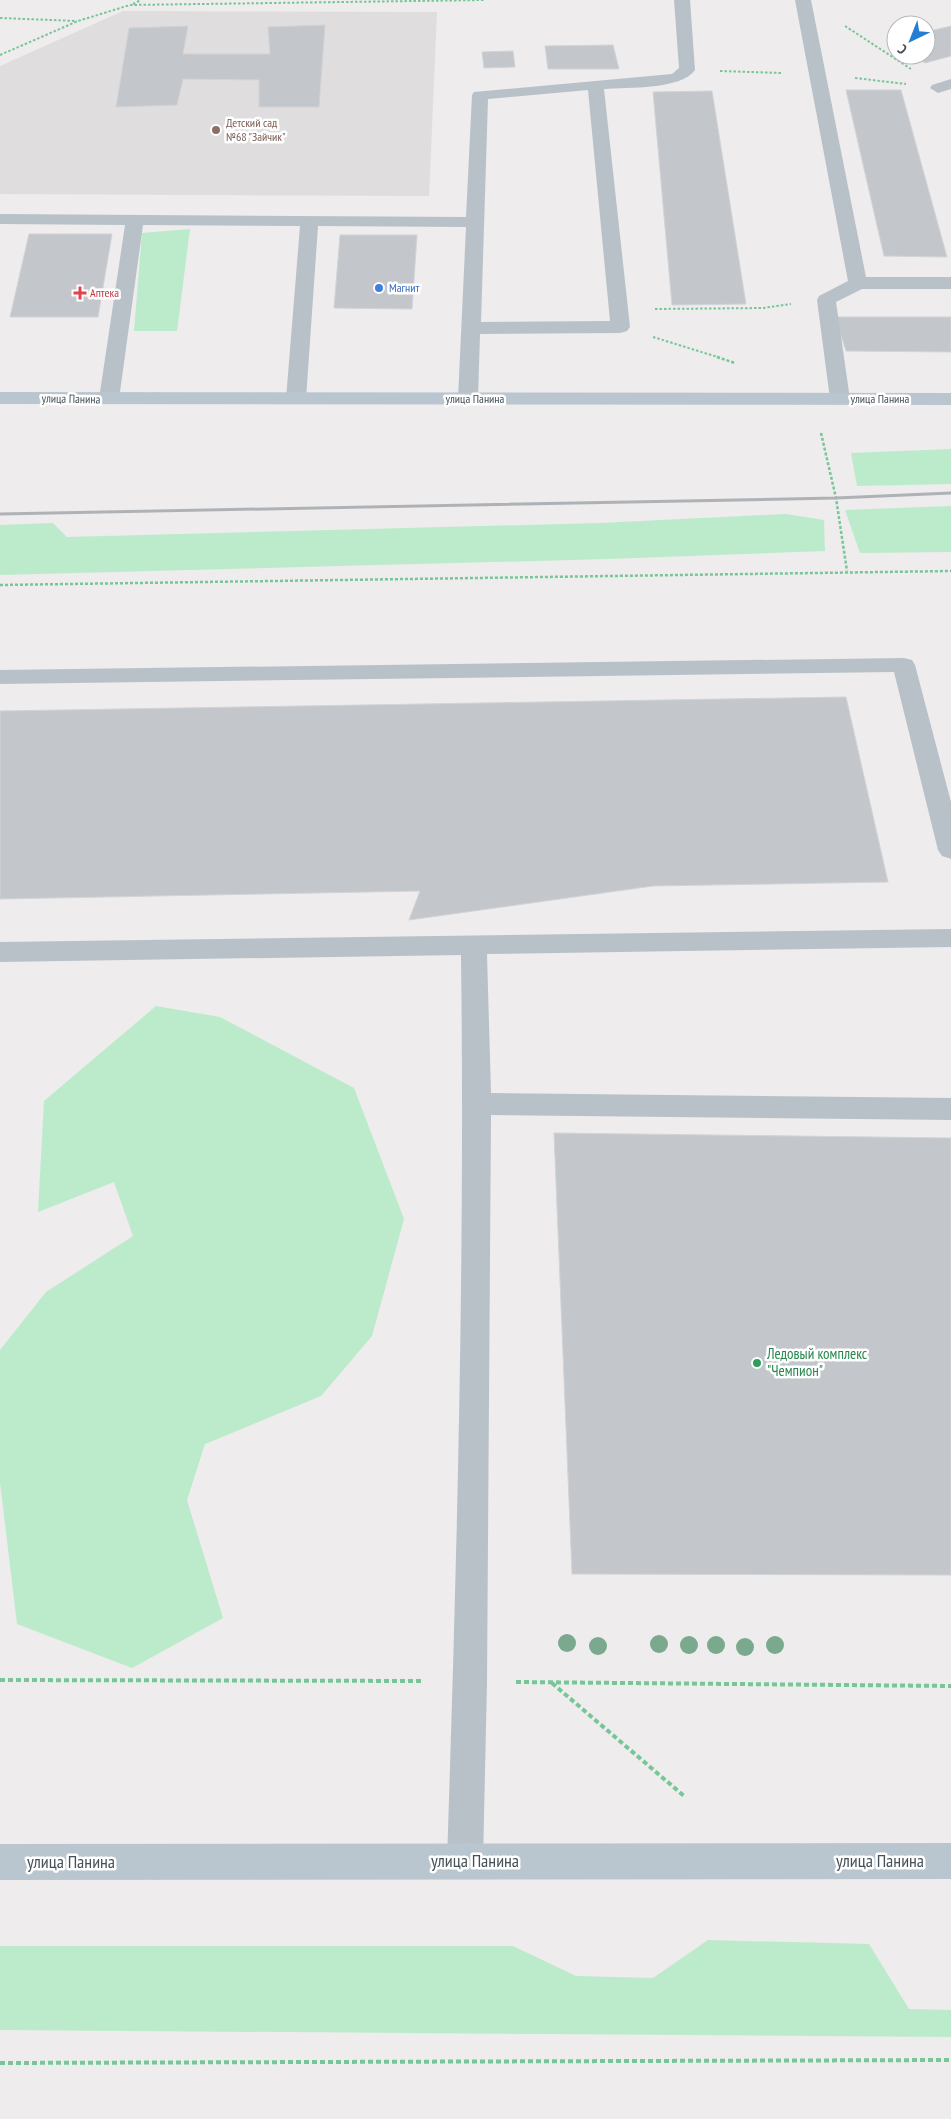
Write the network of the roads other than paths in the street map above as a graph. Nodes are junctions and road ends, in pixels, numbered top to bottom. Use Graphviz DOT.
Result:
graph roads {
  1 [pos="682,0"];
  2 [pos="802,0"];
  3 [pos="596,86"];
  4 [pos="0,219"];
  5 [pos="135,220"];
  6 [pos="309,221"];
  7 [pos="474,222"];
  8 [pos="858,283"];
  9 [pos="951,283"];
  10 [pos="470,328"];
  11 [pos="0,398"];
  12 [pos="109,399"];
  13 [pos="296,399"];
  14 [pos="468,399"];
  15 [pos="840,399"];
  16 [pos="951,399"];
  17 [pos="0,677"];
  18 [pos="951,850"];
  19 [pos="951,938"];
  20 [pos="474,946"];
  21 [pos="0,952"];
  22 [pos="477,1104"];
  23 [pos="951,1109"];
  24 [pos="465,1861"];
  25 [pos="951,1861"];
  26 [pos="0,1862"];
  1 -- 3 [label="lane"];
  2 -- 8 [label="lane"];
  3 -- 7 [label="lane"];
  3 -- 10 [label="lane"];
  4 -- 5 [label="lane"];
  5 -- 6 [label="lane"];
  5 -- 12 [label="lane"];
  6 -- 7 [label="lane"];
  6 -- 13 [label="lane"];
  7 -- 10 [label="lane"];
  8 -- 9 [label="lane"];
  8 -- 15 [label="lane"];
  10 -- 14 [label="lane"];
  11 -- 12 [label="street, улица Панина"];
  12 -- 13 [label="street, улица Панина"];
  13 -- 14 [label="street, улица Панина"];
  14 -- 15 [label="street, улица Панина"];
  15 -- 16 [label="street, улица Панина"];
  17 -- 18 [label="lane"];
  19 -- 20 [label="lane"];
  20 -- 21 [label="lane"];
  20 -- 22 [label="lane"];
  22 -- 23 [label="lane"];
  22 -- 24 [label="lane"];
  24 -- 25 [label="street, улица Панина"];
  24 -- 26 [label="street, улица Панина"];
}
